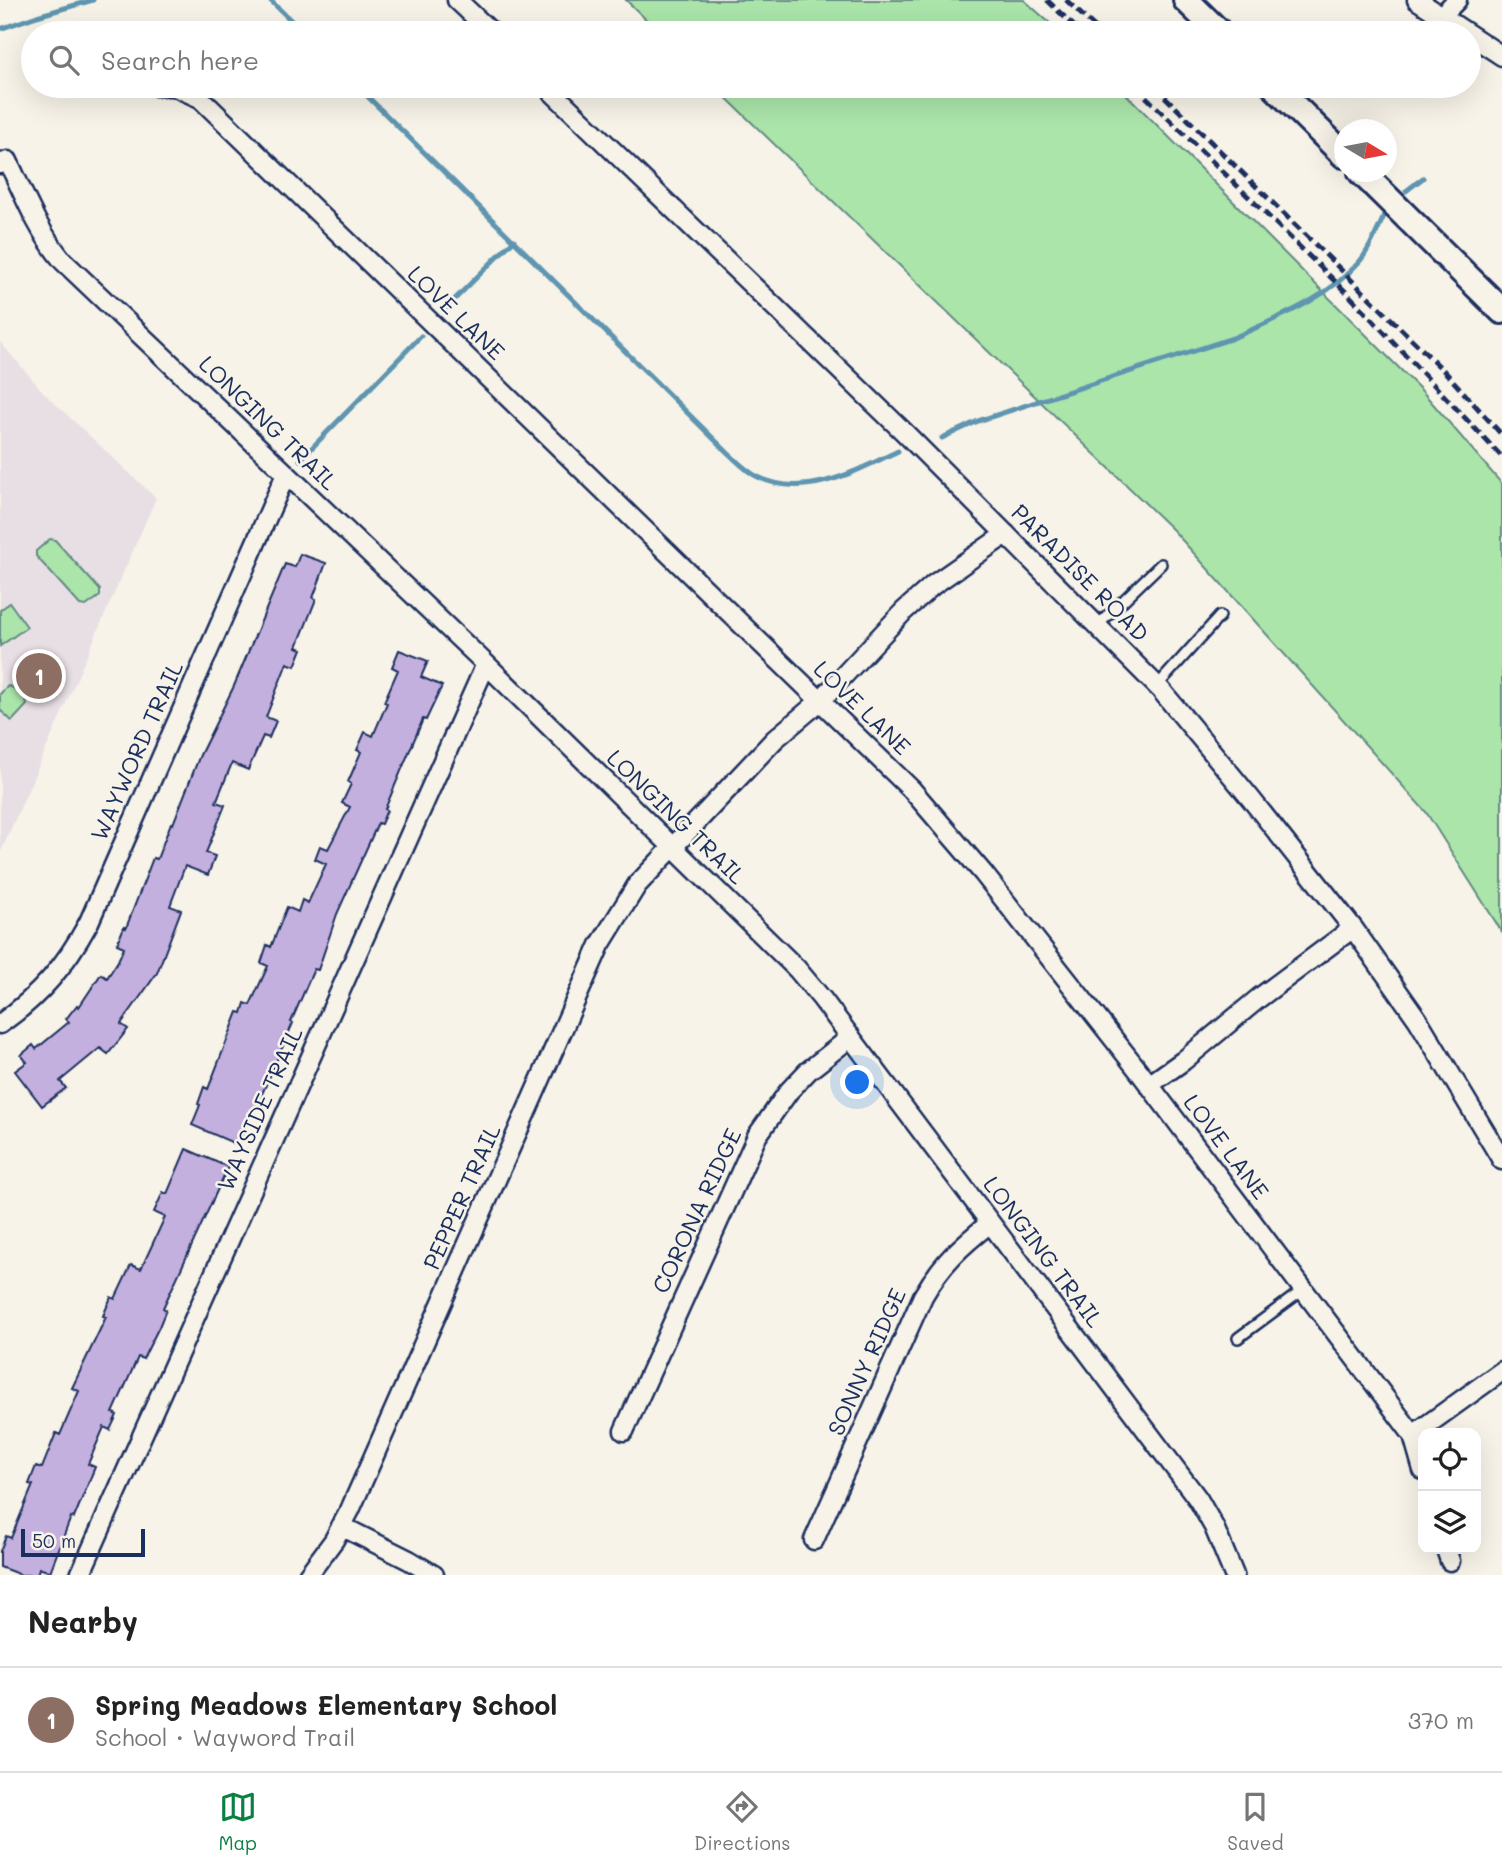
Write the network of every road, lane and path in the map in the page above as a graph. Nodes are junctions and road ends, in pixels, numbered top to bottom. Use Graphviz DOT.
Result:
graph roads {
  1 [pos="1186,0"];
  2 [pos="1417,0"];
  3 [pos="1457,0"];
  4 [pos="459,1"];
  5 [pos="1442,15"];
  6 [pos="480,21"];
  7 [pos="1208,21"];
  8 [pos="1451,21"];
  9 [pos="1481,42"];
  10 [pos="1502,56"];
  11 [pos="200,98"];
  12 [pos="557,98"];
  13 [pos="1286,98"];
  14 [pos="1334,144"];
  15 [pos="4,162"];
  16 [pos="1372,182"];
  17 [pos="1502,312"];
  18 [pos="286,474"];
  19 [pos="1006,534"];
  20 [pos="1161,564"];
  21 [pos="1220,616"];
  22 [pos="1098,625"];
  23 [pos="486,664"];
  24 [pos="1157,686"];
  25 [pos="820,701"];
  26 [pos="672,847"];
  27 [pos="1353,928"];
  28 [pos="0,1024"];
  29 [pos="851,1037"];
  30 [pos="1149,1085"];
  31 [pos="1502,1160"];
  32 [pos="990,1223"];
  33 [pos="1303,1290"];
  34 [pos="1238,1338"];
  35 [pos="1502,1371"];
  36 [pos="624,1431"];
  37 [pos="1413,1435"];
  38 [pos="1418,1452"];
  39 [pos="341,1526"];
  40 [pos="814,1540"];
  41 [pos="80,1575"];
  42 [pos="308,1575"];
  43 [pos="434,1575"];
  44 [pos="1234,1575"];
  1 -- 7 [label="main road"];
  2 -- 5 [label="street"];
  3 -- 5 [label="street"];
  4 -- 6 [label="street"];
  5 -- 8 [label="street"];
  9 -- 10 [label="street"];
  11 -- 25 [label="street, LOVE LANE"];
  12 -- 19 [label="street, PARADISE ROAD"];
  13 -- 14 [label="main road"];
  15 -- 18 [label="street, LONGING TRAIL"];
  16 -- 17 [label="main road"];
  18 -- 23 [label="street, LONGING TRAIL"];
  18 -- 28 [label="street, WAYWORD TRAIL"];
  19 -- 22 [label="street, PARADISE ROAD"];
  19 -- 25 [label="street, PEPPER TRAIL"];
  20 -- 22 [label="lane"];
  21 -- 24 [label="lane"];
  22 -- 24 [label="street, PARADISE ROAD"];
  23 -- 26 [label="street, LONGING TRAIL"];
  23 -- 41 [label="street, WAYSIDE TRAIL"];
  24 -- 27 [label="street, PARADISE ROAD"];
  25 -- 26 [label="street, PEPPER TRAIL"];
  25 -- 30 [label="street, LOVE LANE"];
  26 -- 29 [label="street, LONGING TRAIL"];
  26 -- 39 [label="street, PEPPER TRAIL"];
  27 -- 30 [label="street"];
  27 -- 31 [label="street, PARADISE ROAD"];
  29 -- 32 [label="street, LONGING TRAIL"];
  29 -- 36 [label="street, CORONA RIDGE"];
  30 -- 33 [label="street, LOVE LANE"];
  32 -- 40 [label="street, SONNY RIDGE"];
  32 -- 44 [label="street, LONGING TRAIL"];
  33 -- 34 [label="lane"];
  33 -- 37 [label="street, LOVE LANE"];
  35 -- 37 [label="street"];
  37 -- 38 [label="street, LOVE LANE"];
  39 -- 42 [label="street, PEPPER TRAIL"];
  39 -- 43 [label="street"];
}
